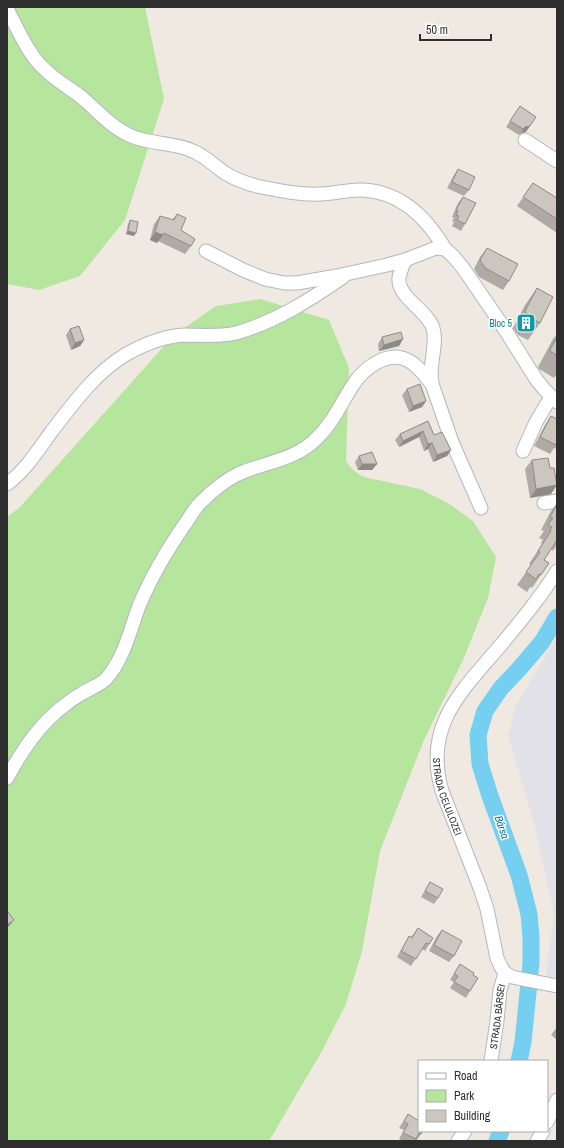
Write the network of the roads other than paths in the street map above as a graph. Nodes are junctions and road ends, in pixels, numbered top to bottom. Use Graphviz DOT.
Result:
graph roads {
  1 [pos="7,9"];
  2 [pos="525,140"];
  3 [pos="557,161"];
  4 [pos="445,249"];
  5 [pos="206,251"];
  6 [pos="405,260"];
  7 [pos="348,274"];
  8 [pos="432,384"];
  9 [pos="554,399"];
  10 [pos="523,451"];
  11 [pos="7,484"];
  12 [pos="481,508"];
  13 [pos="557,571"];
  14 [pos="7,778"];
  15 [pos="509,975"];
  16 [pos="557,986"];
  17 [pos="491,1060"];
  18 [pos="557,1100"];
  19 [pos="548,1120"];
  20 [pos="464,1132"];
  21 [pos="542,1132"];
  22 [pos="458,1141"];
  23 [pos="537,1141"];
  1 -- 4 [label="street"];
  2 -- 3 [label="street"];
  4 -- 6 [label="street"];
  4 -- 9 [label="street"];
  5 -- 7 [label="street"];
  6 -- 7 [label="street"];
  6 -- 8 [label="street"];
  7 -- 11 [label="street"];
  8 -- 12 [label="street"];
  8 -- 14 [label="street"];
  9 -- 10 [label="street"];
  13 -- 15 [label="street, STRADA CELULOZEI"];
  15 -- 16 [label="street"];
  15 -- 17 [label="street, STRADA BÂRSEI"];
  18 -- 19 [label="street"];
  20 -- 22 [label="street"];
  21 -- 23 [label="street"];
}
